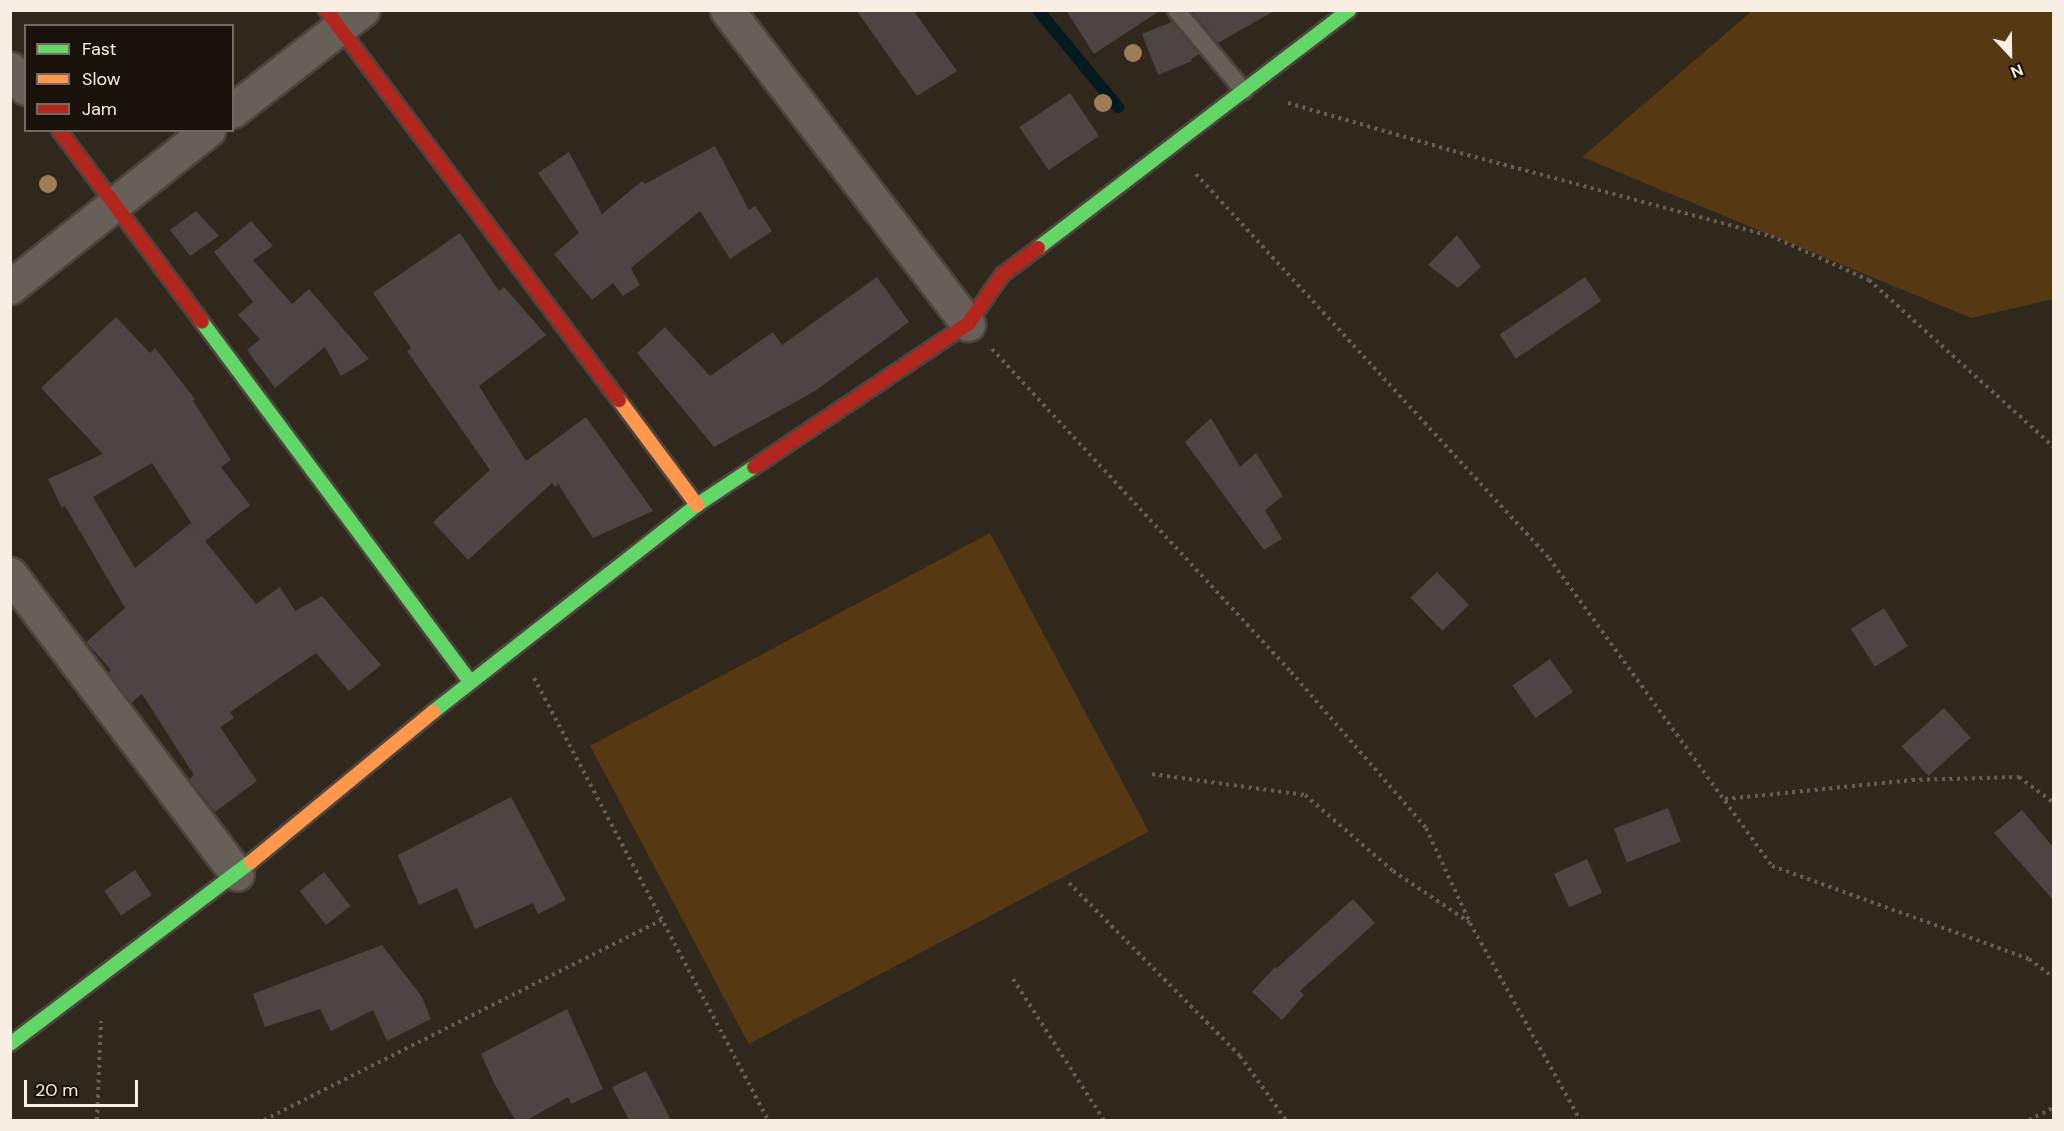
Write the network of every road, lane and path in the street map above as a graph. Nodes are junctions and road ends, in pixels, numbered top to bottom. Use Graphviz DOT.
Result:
graph roads {
  1 [pos="727,10"];
  2 [pos="1176,10"];
  3 [pos="1349,10"];
  4 [pos="342,16"];
  5 [pos="10,69"];
  6 [pos="24,86"];
  7 [pos="1244,90"];
  8 [pos="234,109"];
  9 [pos="61,132"];
  10 [pos="206,132"];
  11 [pos="1171,147"];
  12 [pos="116,204"];
  13 [pos="10,287"];
  14 [pos="968,324"];
  15 [pos="2054,447"];
  16 [pos="697,505"];
  17 [pos="10,574"];
  18 [pos="517,645"];
  19 [pos="470,681"];
  20 [pos="1152,774"];
  21 [pos="1724,799"];
  22 [pos="2054,803"];
  23 [pos="237,874"];
  24 [pos="1069,883"];
  25 [pos="662,920"];
  26 [pos="1470,922"];
  27 [pos="102,975"];
  28 [pos="2054,978"];
  29 [pos="1013,979"];
  30 [pos="10,1044"];
  31 [pos="2054,1107"];
  32 [pos="97,1120"];
  33 [pos="264,1120"];
  34 [pos="768,1120"];
  35 [pos="1104,1120"];
  36 [pos="1286,1120"];
  37 [pos="1580,1120"];
  38 [pos="2030,1120"];
  1 -- 14 [label="street"];
  2 -- 7 [label="lane"];
  3 -- 7 [label="street"];
  4 -- 8 [label="street"];
  4 -- 16 [label="street"];
  5 -- 6 [label="street"];
  7 -- 11 [label="street"];
  7 -- 15 [label="path"];
  9 -- 12 [label="street"];
  10 -- 12 [label="street"];
  11 -- 14 [label="street"];
  11 -- 21 [label="path"];
  12 -- 13 [label="street"];
  12 -- 19 [label="street"];
  14 -- 16 [label="street"];
  14 -- 26 [label="path"];
  16 -- 18 [label="street"];
  17 -- 23 [label="street"];
  18 -- 19 [label="street"];
  18 -- 25 [label="path"];
  19 -- 23 [label="street"];
  20 -- 26 [label="path"];
  21 -- 22 [label="path"];
  21 -- 28 [label="path"];
  23 -- 27 [label="street"];
  24 -- 36 [label="path"];
  25 -- 33 [label="path"];
  25 -- 34 [label="path"];
  26 -- 37 [label="path"];
  27 -- 30 [label="street"];
  27 -- 32 [label="path"];
  29 -- 35 [label="path"];
  31 -- 38 [label="path"];
}
